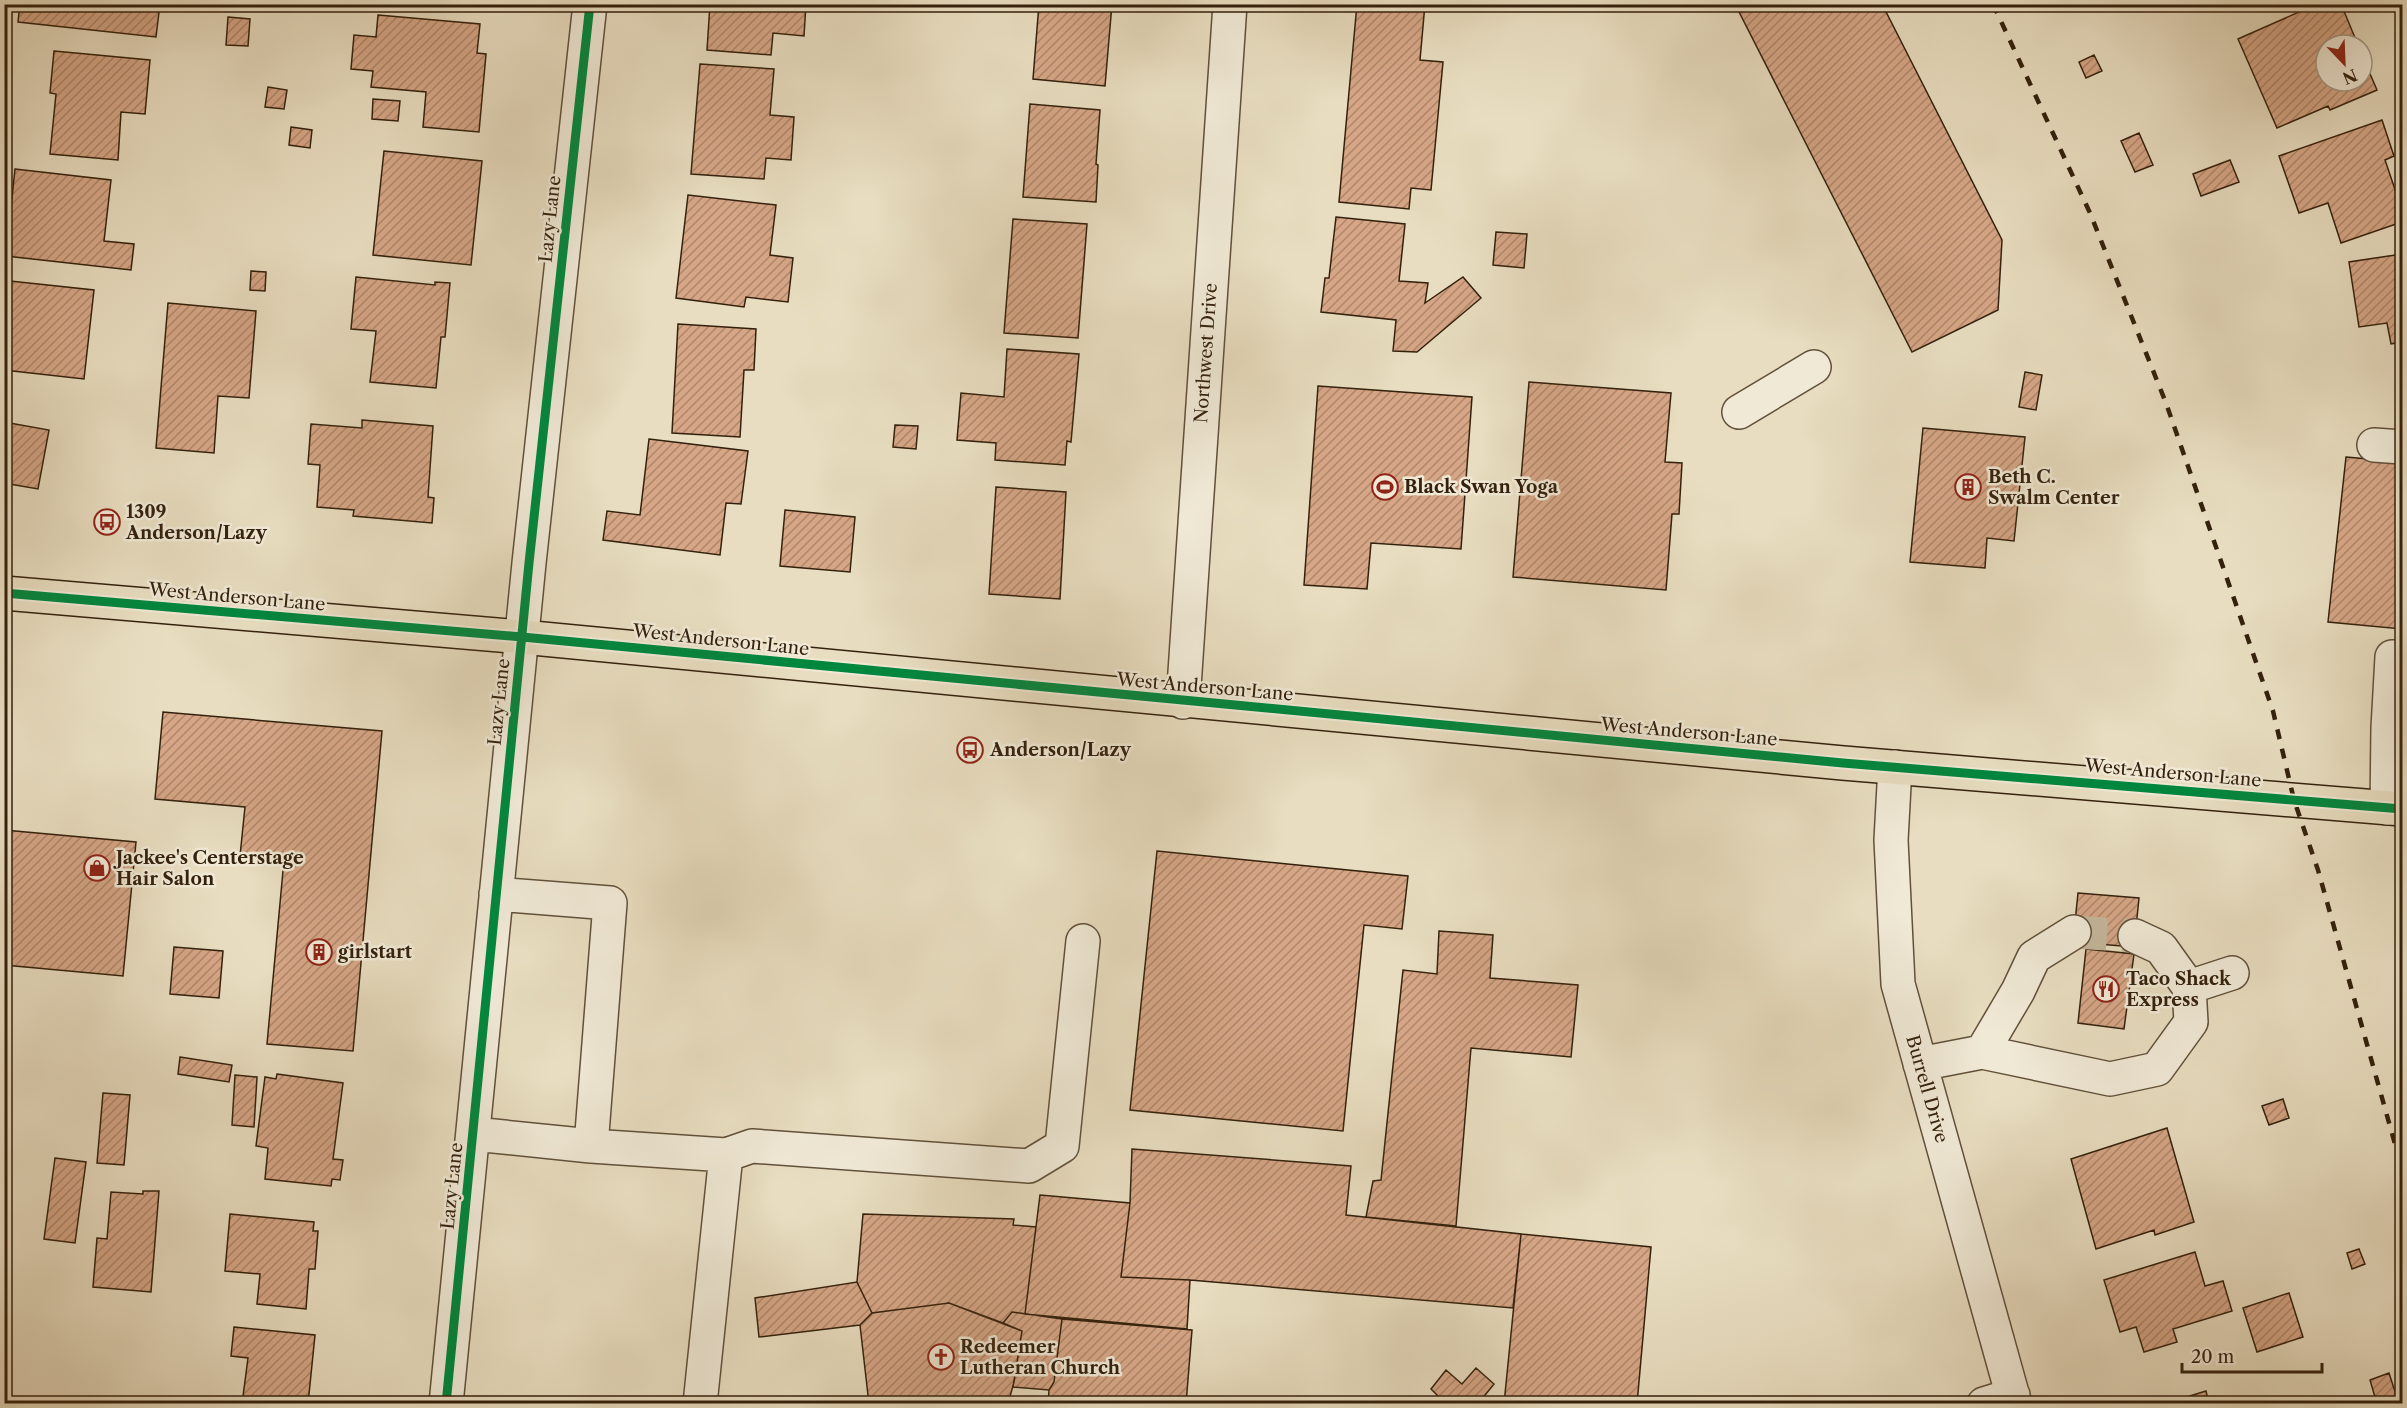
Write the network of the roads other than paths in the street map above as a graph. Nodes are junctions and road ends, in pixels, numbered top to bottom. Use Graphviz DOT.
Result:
graph roads {
  1 [pos="590,4"];
  2 [pos="1230,4"];
  3 [pos="1814,367"];
  4 [pos="1739,412"];
  5 [pos="4,593"];
  6 [pos="522,637"];
  7 [pos="2403,658"];
  8 [pos="1183,702"];
  9 [pos="1895,767"];
  10 [pos="2395,809"];
  11 [pos="496,894"];
  12 [pos="2074,932"];
  13 [pos="2135,936"];
  14 [pos="1083,941"];
  15 [pos="2232,973"];
  16 [pos="2189,987"];
  17 [pos="1982,1052"];
  18 [pos="1920,1064"];
  19 [pos="474,1134"];
  20 [pos="591,1146"];
  21 [pos="726,1155"];
  22 [pos="2004,1401"];
  23 [pos="446,1404"];
  24 [pos="700,1404"];
  1 -- 6 [label="street, Lazy Lane"];
  2 -- 8 [label="street, Northwest Drive"];
  3 -- 4 [label="street"];
  5 -- 6 [label="main road, West Anderson Lane"];
  6 -- 8 [label="main road, West Anderson Lane"];
  6 -- 11 [label="street, Lazy Lane"];
  7 -- 10 [label="street"];
  8 -- 9 [label="main road, West Anderson Lane"];
  9 -- 10 [label="main road, West Anderson Lane"];
  9 -- 18 [label="street, Burrell Drive"];
  11 -- 19 [label="street, Lazy Lane"];
  11 -- 20 [label="street"];
  12 -- 17 [label="street"];
  13 -- 16 [label="street"];
  14 -- 21 [label="street"];
  15 -- 16 [label="street"];
  16 -- 17 [label="street"];
  17 -- 18 [label="street"];
  18 -- 22 [label="street, Burrell Drive"];
  19 -- 20 [label="street"];
  19 -- 23 [label="street, Lazy Lane"];
  20 -- 21 [label="street"];
  21 -- 24 [label="street"];
}
